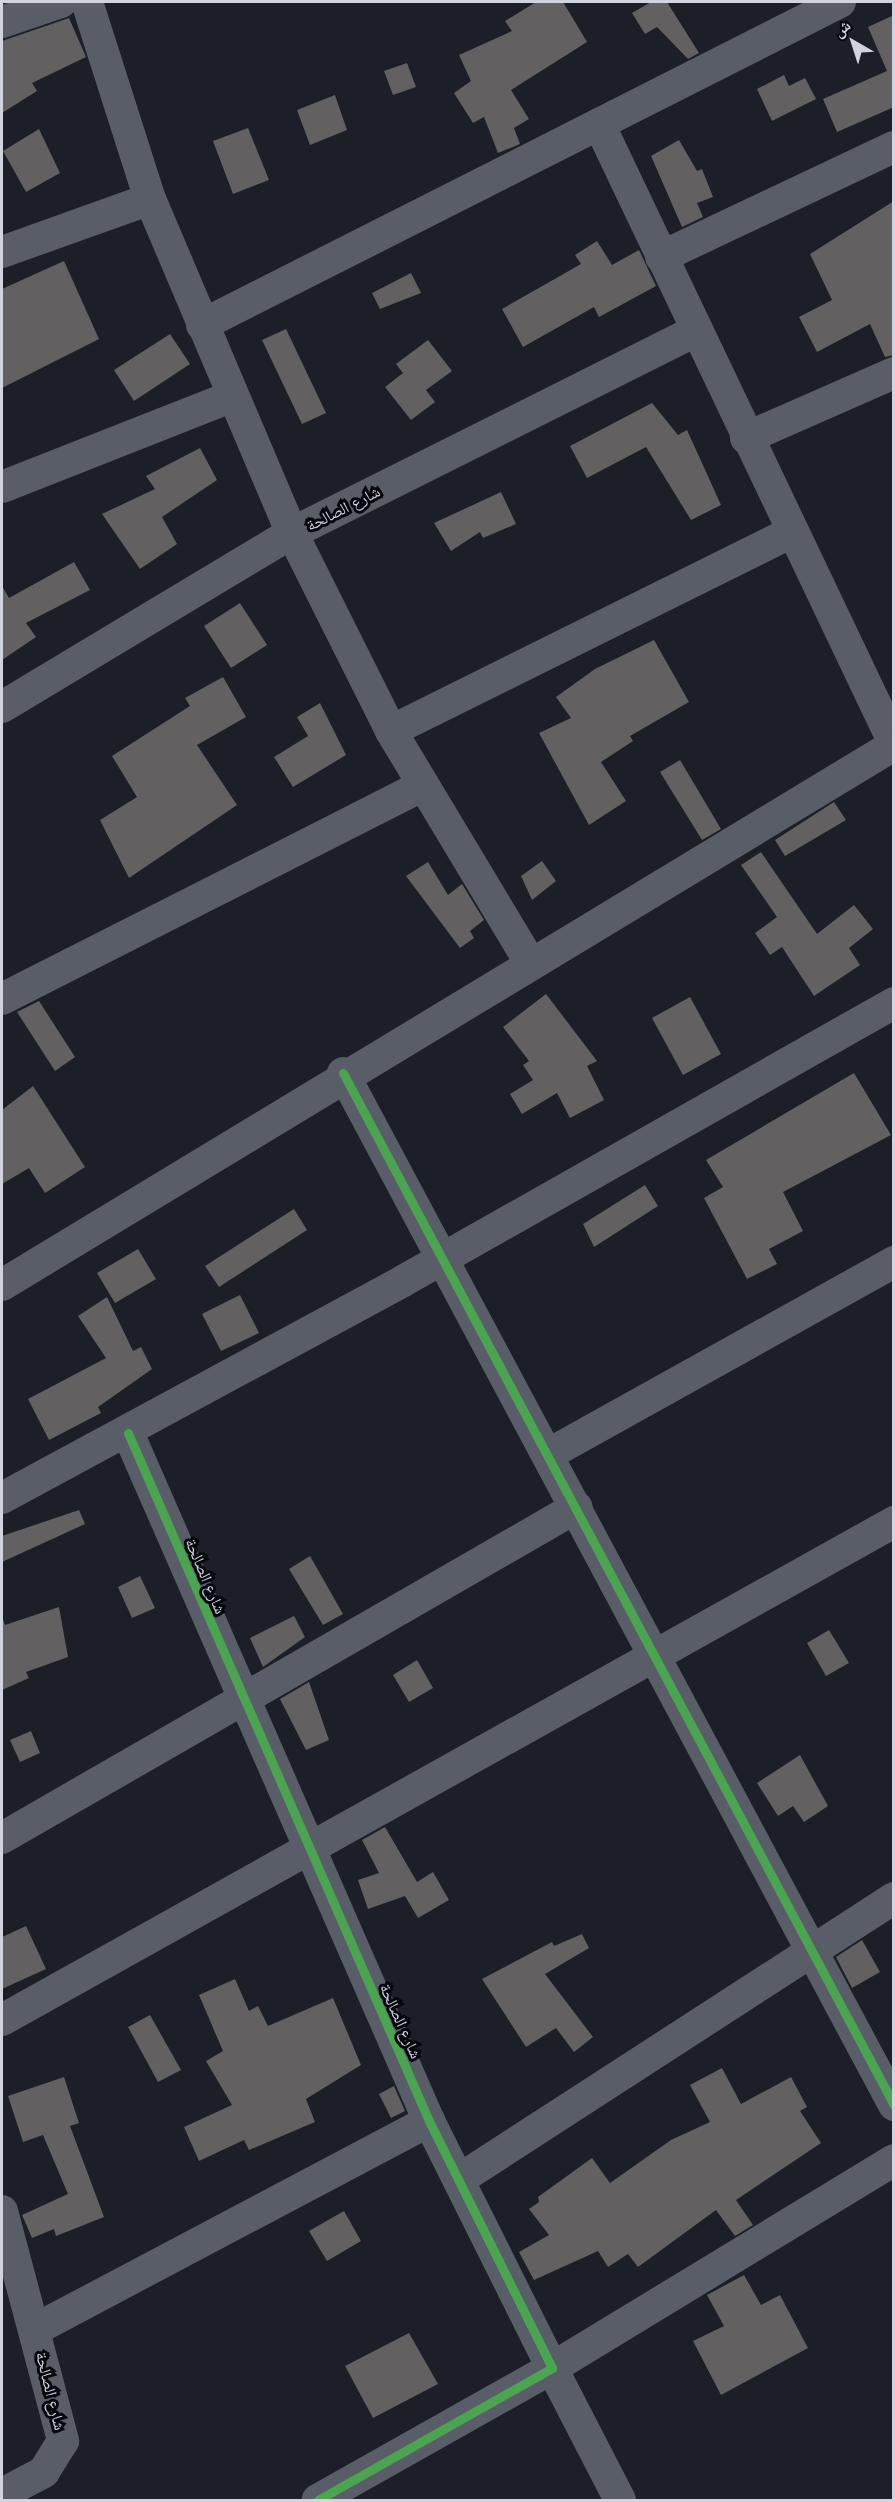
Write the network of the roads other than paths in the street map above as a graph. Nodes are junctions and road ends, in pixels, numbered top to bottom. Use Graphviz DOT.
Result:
graph roads {
  1 [pos="61,2"];
  2 [pos="87,2"];
  3 [pos="840,2"];
  4 [pos="2,22"];
  5 [pos="599,124"];
  6 [pos="894,147"];
  7 [pos="150,200"];
  8 [pos="2,252"];
  9 [pos="661,257"];
  10 [pos="202,326"];
  11 [pos="697,330"];
  12 [pos="894,373"];
  13 [pos="232,396"];
  14 [pos="746,438"];
  15 [pos="2,487"];
  16 [pos="292,533"];
  17 [pos="789,533"];
  18 [pos="2,707"];
  19 [pos="391,731"];
  20 [pos="894,744"];
  21 [pos="422,786"];
  22 [pos="530,962"];
  23 [pos="2,999"];
  24 [pos="894,1003"];
  25 [pos="343,1073"];
  26 [pos="441,1259"];
  27 [pos="894,1262"];
  28 [pos="2,1285"];
  29 [pos="128,1433"];
  30 [pos="549,1454"];
  31 [pos="2,1498"];
  32 [pos="577,1507"];
  33 [pos="894,1522"];
  34 [pos="659,1657"];
  35 [pos="241,1696"];
  36 [pos="2,1839"];
  37 [pos="309,1852"];
  38 [pos="894,1898"];
  39 [pos="813,1952"];
  40 [pos="2,2020"];
  41 [pos="894,2104"];
  42 [pos="429,2121"];
  43 [pos="894,2160"];
  44 [pos="460,2179"];
  45 [pos="2,2211"];
  46 [pos="36,2329"];
  47 [pos="552,2368"];
  48 [pos="2,2494"];
  49 [pos="318,2500"];
  50 [pos="620,2500"];
  1 -- 4 [label="street"];
  2 -- 7 [label="street"];
  3 -- 5 [label="street"];
  5 -- 9 [label="street"];
  5 -- 10 [label="street"];
  6 -- 9 [label="street"];
  7 -- 8 [label="street"];
  7 -- 10 [label="street"];
  9 -- 11 [label="street"];
  10 -- 13 [label="street"];
  11 -- 14 [label="street"];
  11 -- 16 [label="street, شارع الصالحة"];
  12 -- 14 [label="street"];
  13 -- 15 [label="street"];
  13 -- 16 [label="street"];
  14 -- 17 [label="street"];
  16 -- 18 [label="street, شارع الصالحة"];
  16 -- 19 [label="street"];
  17 -- 19 [label="street"];
  17 -- 20 [label="street"];
  19 -- 21 [label="street"];
  20 -- 22 [label="street"];
  21 -- 22 [label="street"];
  21 -- 23 [label="street"];
  22 -- 25 [label="street"];
  24 -- 26 [label="street"];
  25 -- 26 [label="street"];
  25 -- 28 [label="street"];
  26 -- 29 [label="street"];
  26 -- 30 [label="street"];
  27 -- 30 [label="street"];
  29 -- 31 [label="street"];
  29 -- 35 [label="street, شارع الصالحة"];
  30 -- 32 [label="street"];
  32 -- 34 [label="street"];
  32 -- 35 [label="street"];
  33 -- 34 [label="street"];
  34 -- 37 [label="street"];
  34 -- 39 [label="street"];
  35 -- 36 [label="street"];
  35 -- 37 [label="street, شارع الصالحة"];
  37 -- 40 [label="street"];
  37 -- 42 [label="street, شارع الصالحة"];
  38 -- 39 [label="street"];
  39 -- 41 [label="street"];
  39 -- 44 [label="street"];
  42 -- 44 [label="street, شارع الصالحة"];
  42 -- 46 [label="street, شارع الصالحة"];
  43 -- 47 [label="street"];
  44 -- 47 [label="street, شارع الصالحة"];
  45 -- 46 [label="street, شارع الصالحة"];
  46 -- 48 [label="street, شارع الصالحة"];
  47 -- 49 [label="street"];
  47 -- 50 [label="street, شارع الصالحة"];
}
